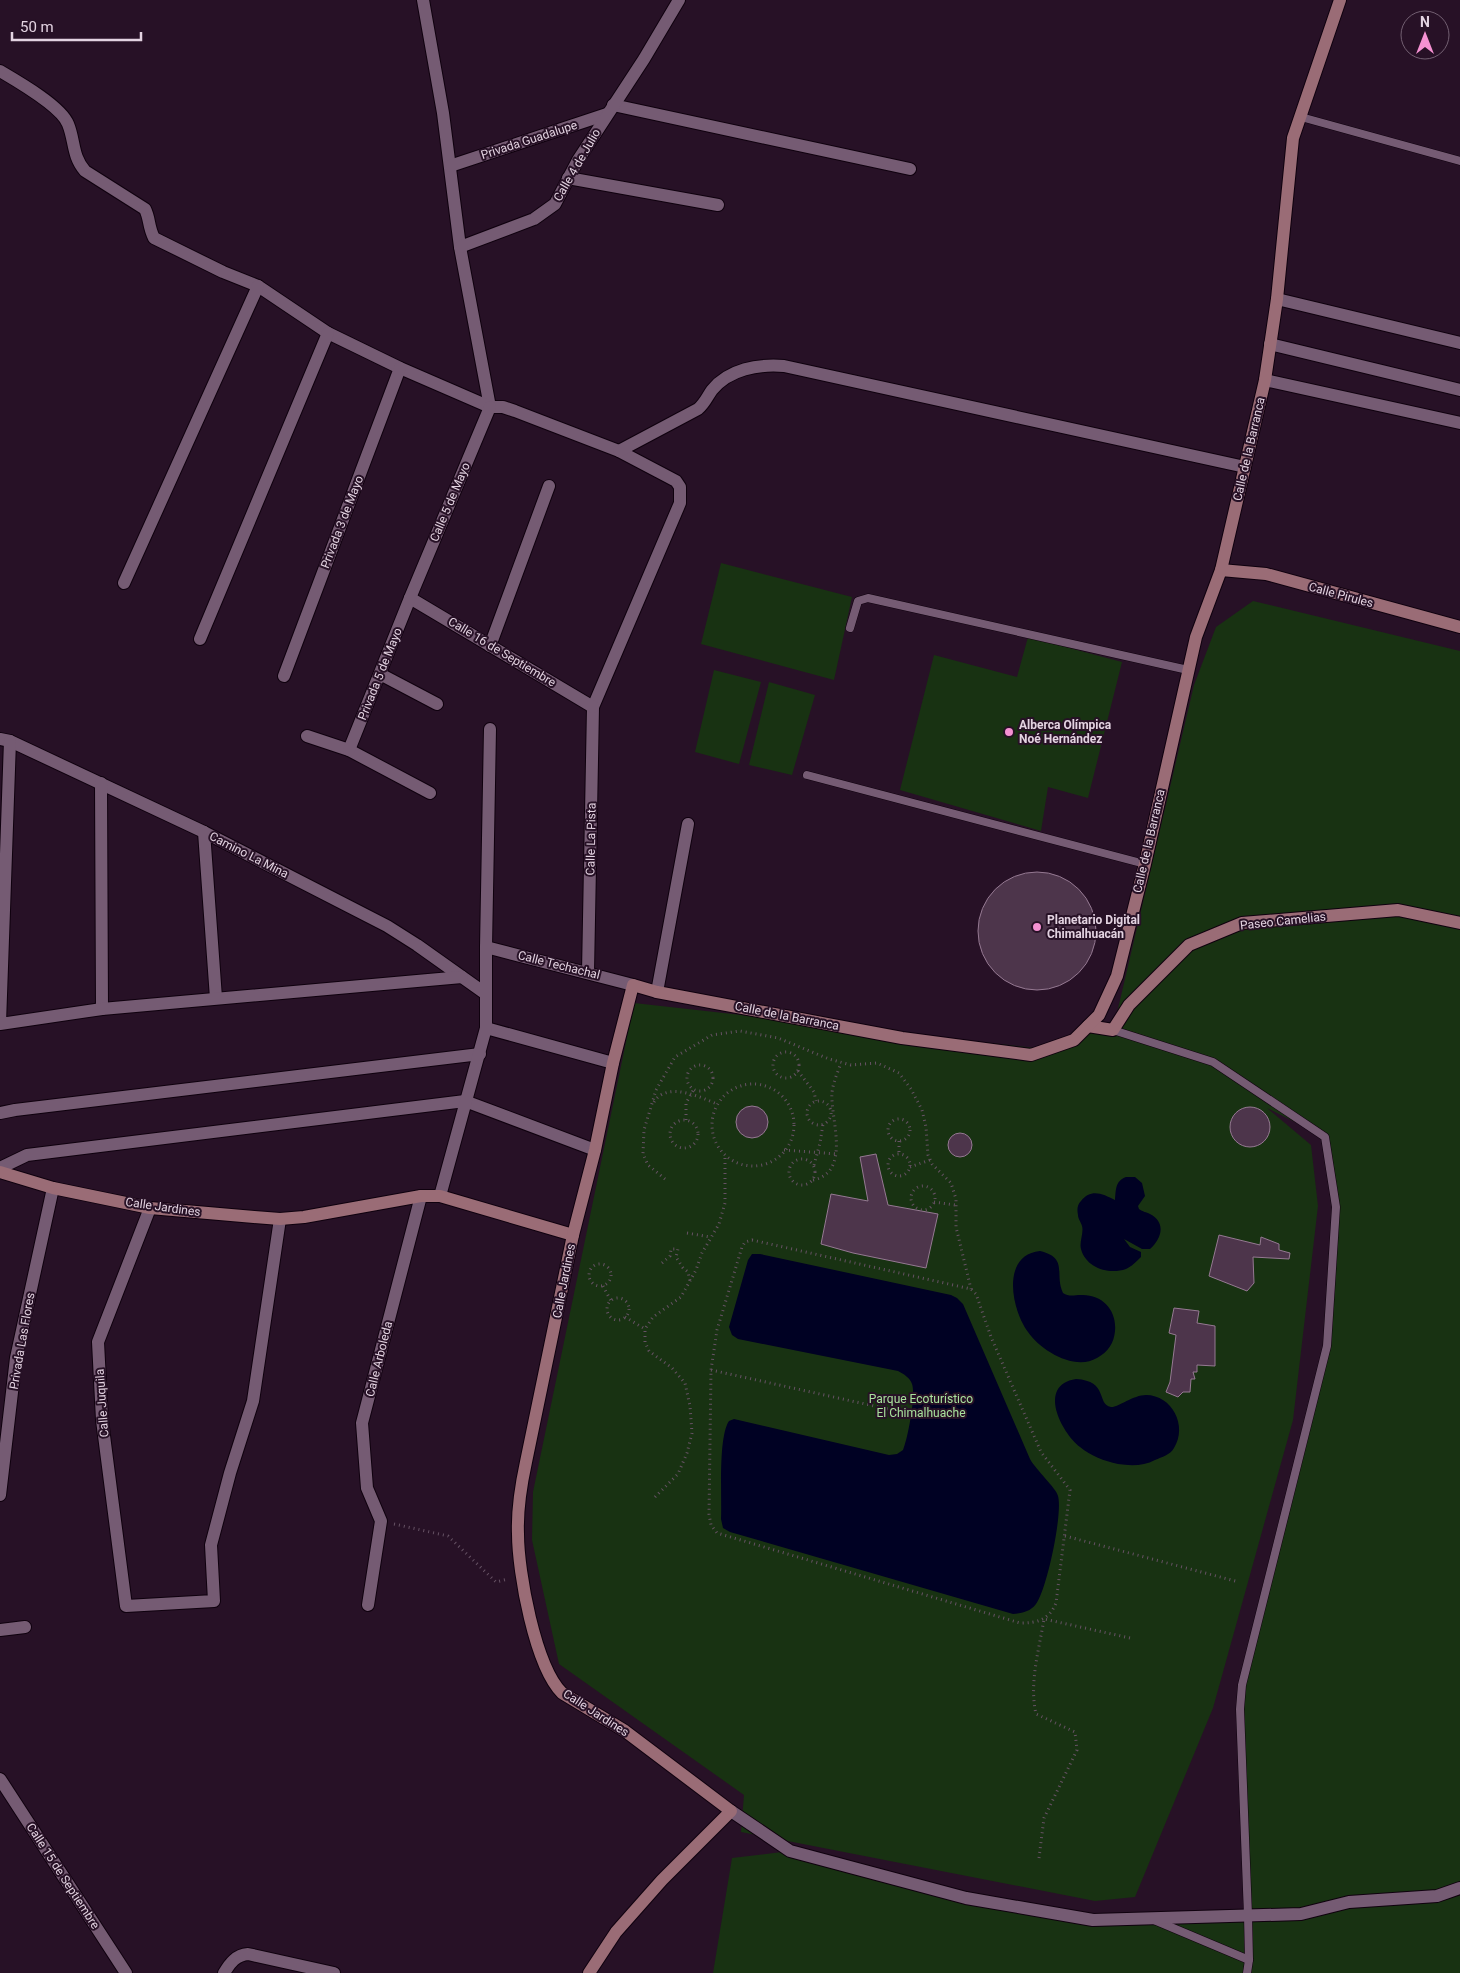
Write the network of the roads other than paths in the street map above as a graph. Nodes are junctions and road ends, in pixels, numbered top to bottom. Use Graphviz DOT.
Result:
graph roads {
  1 [pos="423,0"];
  2 [pos="679,0"];
  3 [pos="1340,0"];
  4 [pos="0,71"];
  5 [pos="610,110"];
  6 [pos="1301,117"];
  7 [pos="1460,161"];
  8 [pos="450,166"];
  9 [pos="910,169"];
  10 [pos="568,178"];
  11 [pos="718,205"];
  12 [pos="460,247"];
  13 [pos="258,286"];
  14 [pos="1277,299"];
  15 [pos="328,333"];
  16 [pos="1460,343"];
  17 [pos="1270,344"];
  18 [pos="400,368"];
  19 [pos="1265,380"];
  20 [pos="1460,390"];
  21 [pos="490,407"];
  22 [pos="1460,423"];
  23 [pos="619,451"];
  24 [pos="1245,467"];
  25 [pos="549,486"];
  26 [pos="1221,570"];
  27 [pos="124,583"];
  28 [pos="410,598"];
  29 [pos="1460,627"];
  30 [pos="850,628"];
  31 [pos="200,638"];
  32 [pos="490,646"];
  33 [pos="1188,670"];
  34 [pos="380,674"];
  35 [pos="284,676"];
  36 [pos="437,704"];
  37 [pos="593,706"];
  38 [pos="490,729"];
  39 [pos="306,736"];
  40 [pos="5,740"];
  41 [pos="349,750"];
  42 [pos="807,775"];
  43 [pos="101,782"];
  44 [pos="430,793"];
  45 [pos="688,824"];
  46 [pos="204,832"];
  47 [pos="1145,864"];
  48 [pos="1460,923"];
  49 [pos="486,947"];
  50 [pos="588,972"];
  51 [pos="462,977"];
  52 [pos="0,980"];
  53 [pos="633,985"];
  54 [pos="656,992"];
  55 [pos="486,994"];
  56 [pos="216,998"];
  57 [pos="102,1009"];
  58 [pos="0,1024"];
  59 [pos="1088,1026"];
  60 [pos="486,1028"];
  61 [pos="1113,1030"];
  62 [pos="480,1054"];
  63 [pos="612,1063"];
  64 [pos="465,1101"];
  65 [pos="0,1113"];
  66 [pos="595,1150"];
  67 [pos="0,1168"];
  68 [pos="0,1172"];
  69 [pos="53,1188"];
  70 [pos="421,1196"];
  71 [pos="440,1196"];
  72 [pos="150,1208"];
  73 [pos="280,1219"];
  74 [pos="573,1235"];
  75 [pos="0,1495"];
  76 [pos="368,1605"];
  77 [pos="25,1627"];
  78 [pos="0,1630"];
  79 [pos="0,1779"];
  80 [pos="731,1811"];
  81 [pos="1460,1888"];
  82 [pos="1248,1915"];
  83 [pos="1149,1918"];
  84 [pos="1249,1960"];
  85 [pos="126,1973"];
  86 [pos="224,1973"];
  87 [pos="334,1973"];
  88 [pos="589,1973"];
  89 [pos="1247,1973"];
  1 -- 8 [label="street"];
  2 -- 5 [label="street, Calle 4 de Julio"];
  3 -- 6 [label="main road, Calle de la Barranca"];
  4 -- 13 [label="street"];
  5 -- 8 [label="street, Privada Guadalupe"];
  5 -- 9 [label="street"];
  5 -- 10 [label="street, Calle 4 de Julio"];
  6 -- 7 [label="lane"];
  6 -- 14 [label="main road, Calle de la Barranca"];
  8 -- 12 [label="street"];
  10 -- 11 [label="street"];
  10 -- 12 [label="street, Calle 4 de Julio"];
  12 -- 21 [label="street"];
  13 -- 15 [label="street"];
  13 -- 27 [label="street"];
  14 -- 16 [label="street"];
  14 -- 17 [label="main road, Calle de la Barranca"];
  15 -- 18 [label="street"];
  15 -- 31 [label="street"];
  17 -- 19 [label="main road, Calle de la Barranca"];
  17 -- 20 [label="street"];
  18 -- 21 [label="street"];
  18 -- 35 [label="street, Privada 3 de Mayo"];
  19 -- 22 [label="street"];
  19 -- 24 [label="main road, Calle de la Barranca"];
  21 -- 23 [label="street"];
  21 -- 28 [label="street, Calle 5 de Mayo"];
  23 -- 24 [label="street"];
  23 -- 37 [label="street"];
  24 -- 26 [label="main road, Calle de la Barranca"];
  25 -- 32 [label="street"];
  26 -- 29 [label="main road, Calle Pirules"];
  26 -- 33 [label="main road, Calle de la Barranca"];
  28 -- 32 [label="street, Calle 16 de Septiembre"];
  28 -- 34 [label="street, Privada 5 de Mayo"];
  30 -- 33 [label="lane"];
  32 -- 37 [label="street, Calle 16 de Septiembre"];
  33 -- 47 [label="main road, Calle de la Barranca"];
  34 -- 36 [label="street"];
  34 -- 41 [label="street, Privada 5 de Mayo"];
  37 -- 50 [label="street, Calle La Pista"];
  38 -- 49 [label="street"];
  39 -- 41 [label="street"];
  40 -- 43 [label="street, Camino La Mina"];
  40 -- 52 [label="street"];
  41 -- 44 [label="street"];
  42 -- 47 [label="lane"];
  43 -- 46 [label="street, Camino La Mina"];
  43 -- 57 [label="street"];
  45 -- 54 [label="street"];
  46 -- 51 [label="street, Camino La Mina"];
  46 -- 56 [label="street"];
  47 -- 59 [label="main road, Calle de la Barranca"];
  48 -- 61 [label="main road, Paseo Camelias"];
  49 -- 50 [label="street, Calle Techachal"];
  49 -- 55 [label="street"];
  50 -- 53 [label="street, Calle Techachal"];
  51 -- 55 [label="street, Camino La Mina"];
  51 -- 56 [label="street"];
  52 -- 58 [label="street"];
  53 -- 54 [label="main road, Calle de la Barranca"];
  53 -- 63 [label="main road"];
  54 -- 59 [label="main road, Calle de la Barranca"];
  55 -- 60 [label="street"];
  56 -- 57 [label="street"];
  57 -- 58 [label="street"];
  59 -- 61 [label="main road"];
  60 -- 62 [label="street"];
  60 -- 63 [label="street"];
  61 -- 82 [label="lane"];
  62 -- 64 [label="street"];
  62 -- 65 [label="street"];
  63 -- 66 [label="main road"];
  64 -- 66 [label="street"];
  64 -- 67 [label="street"];
  64 -- 71 [label="street"];
  66 -- 74 [label="main road"];
  68 -- 69 [label="main road, Calle Jardines"];
  69 -- 72 [label="main road, Calle Jardines"];
  69 -- 75 [label="street, Privada Las Flores"];
  70 -- 71 [label="main road, Calle Jardines"];
  70 -- 73 [label="main road, Calle Jardines"];
  70 -- 76 [label="street, Calle Arboleda"];
  71 -- 74 [label="main road, Calle Jardines"];
  72 -- 73 [label="main road, Calle Jardines"];
  72 -- 73 [label="street, Calle Juquila"];
  74 -- 80 [label="main road, Calle Jardines"];
  77 -- 78 [label="street"];
  79 -- 85 [label="street, Calle 15 de Septiembre"];
  80 -- 83 [label="street"];
  80 -- 88 [label="main road"];
  81 -- 82 [label="street"];
  82 -- 83 [label="street"];
  82 -- 84 [label="lane"];
  83 -- 84 [label="lane"];
  84 -- 89 [label="lane"];
  86 -- 87 [label="street"];
}
